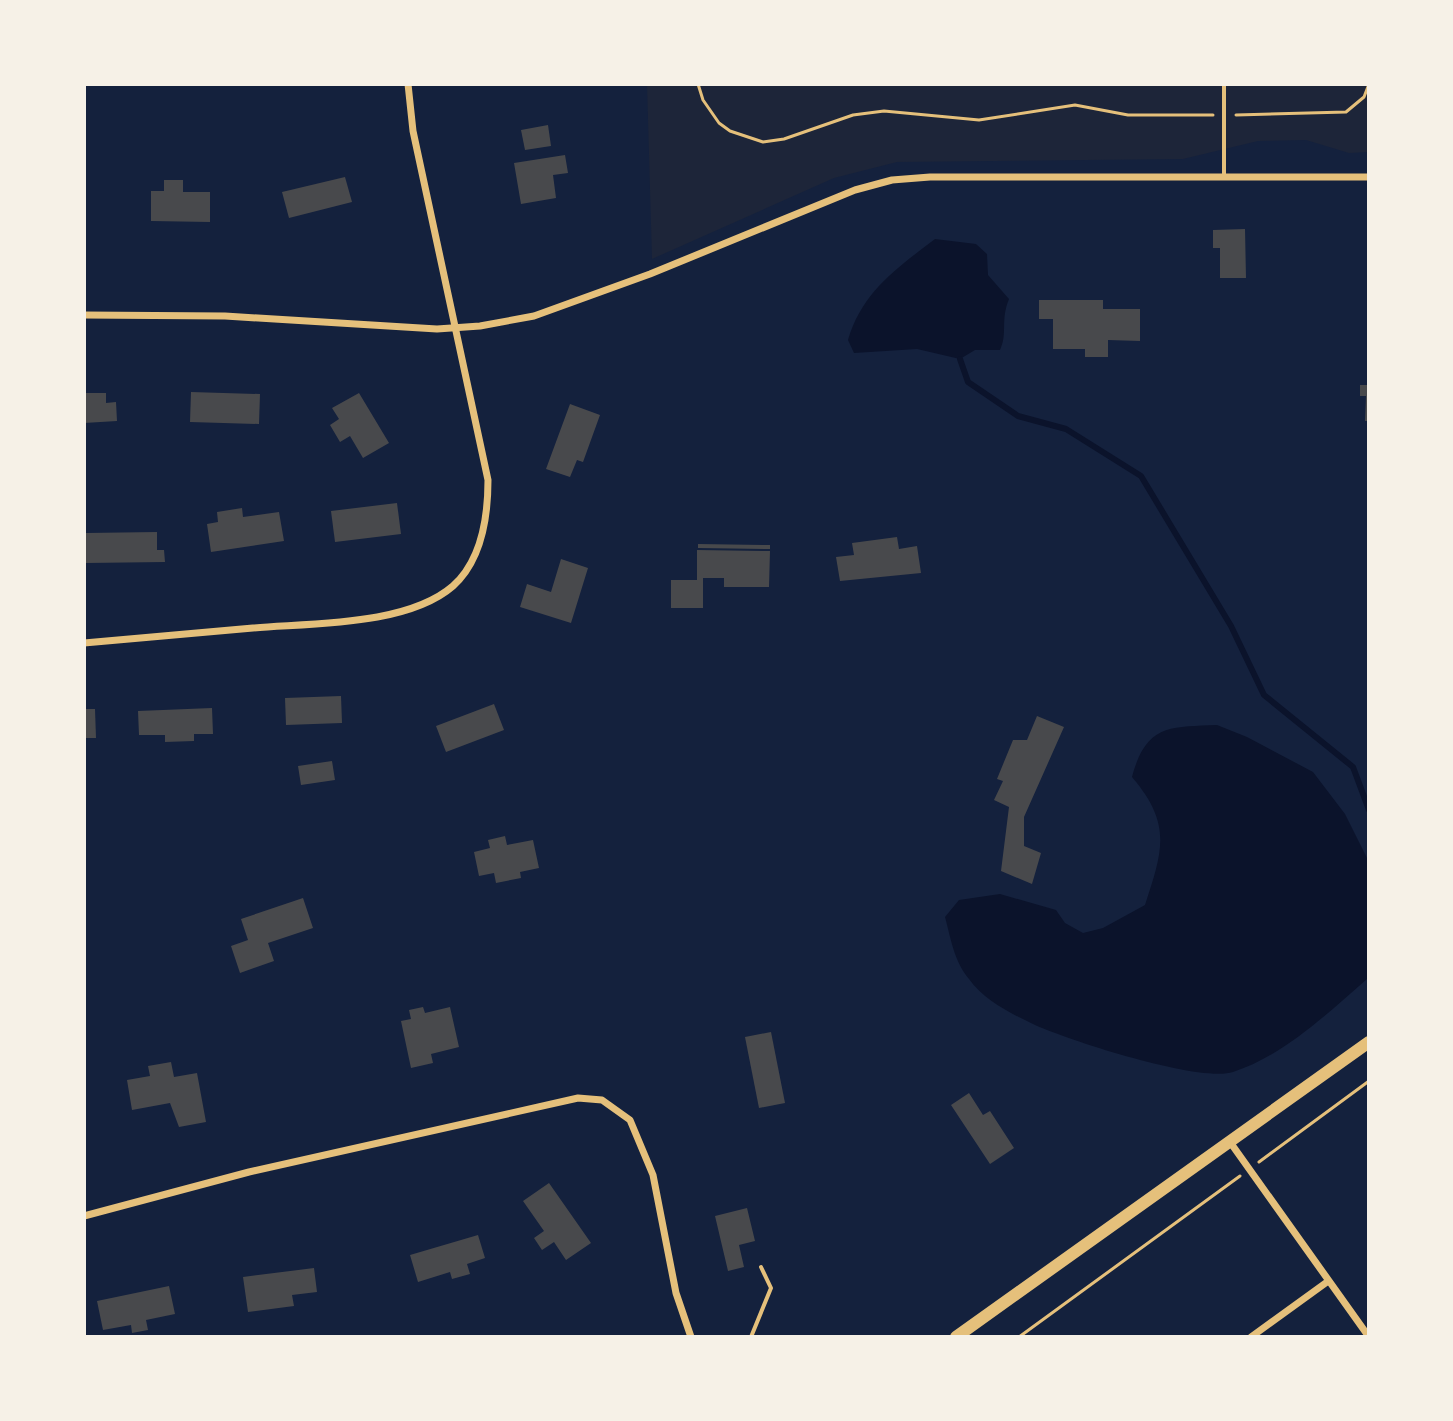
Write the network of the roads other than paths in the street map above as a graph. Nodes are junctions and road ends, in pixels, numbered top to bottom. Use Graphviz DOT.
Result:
graph roads {
  1 [pos="408,84"];
  2 [pos="1224,84"];
  3 [pos="1224,177"];
  4 [pos="1369,177"];
  5 [pos="84,315"];
  6 [pos="455,329"];
  7 [pos="84,643"];
  8 [pos="1369,1042"];
  9 [pos="1230,1142"];
  10 [pos="84,1216"];
  11 [pos="761,1267"];
  12 [pos="1327,1282"];
  13 [pos="691,1337"];
  14 [pos="751,1337"];
  15 [pos="956,1337"];
  16 [pos="1251,1337"];
  17 [pos="1369,1337"];
  1 -- 6 [label="street"];
  2 -- 3 [label="lane"];
  3 -- 4 [label="street"];
  3 -- 6 [label="street"];
  5 -- 6 [label="street"];
  6 -- 7 [label="street"];
  8 -- 9 [label="main road"];
  9 -- 12 [label="street"];
  9 -- 15 [label="main road"];
  10 -- 13 [label="street"];
  11 -- 14 [label="lane"];
  12 -- 16 [label="street"];
  12 -- 17 [label="street"];
}
